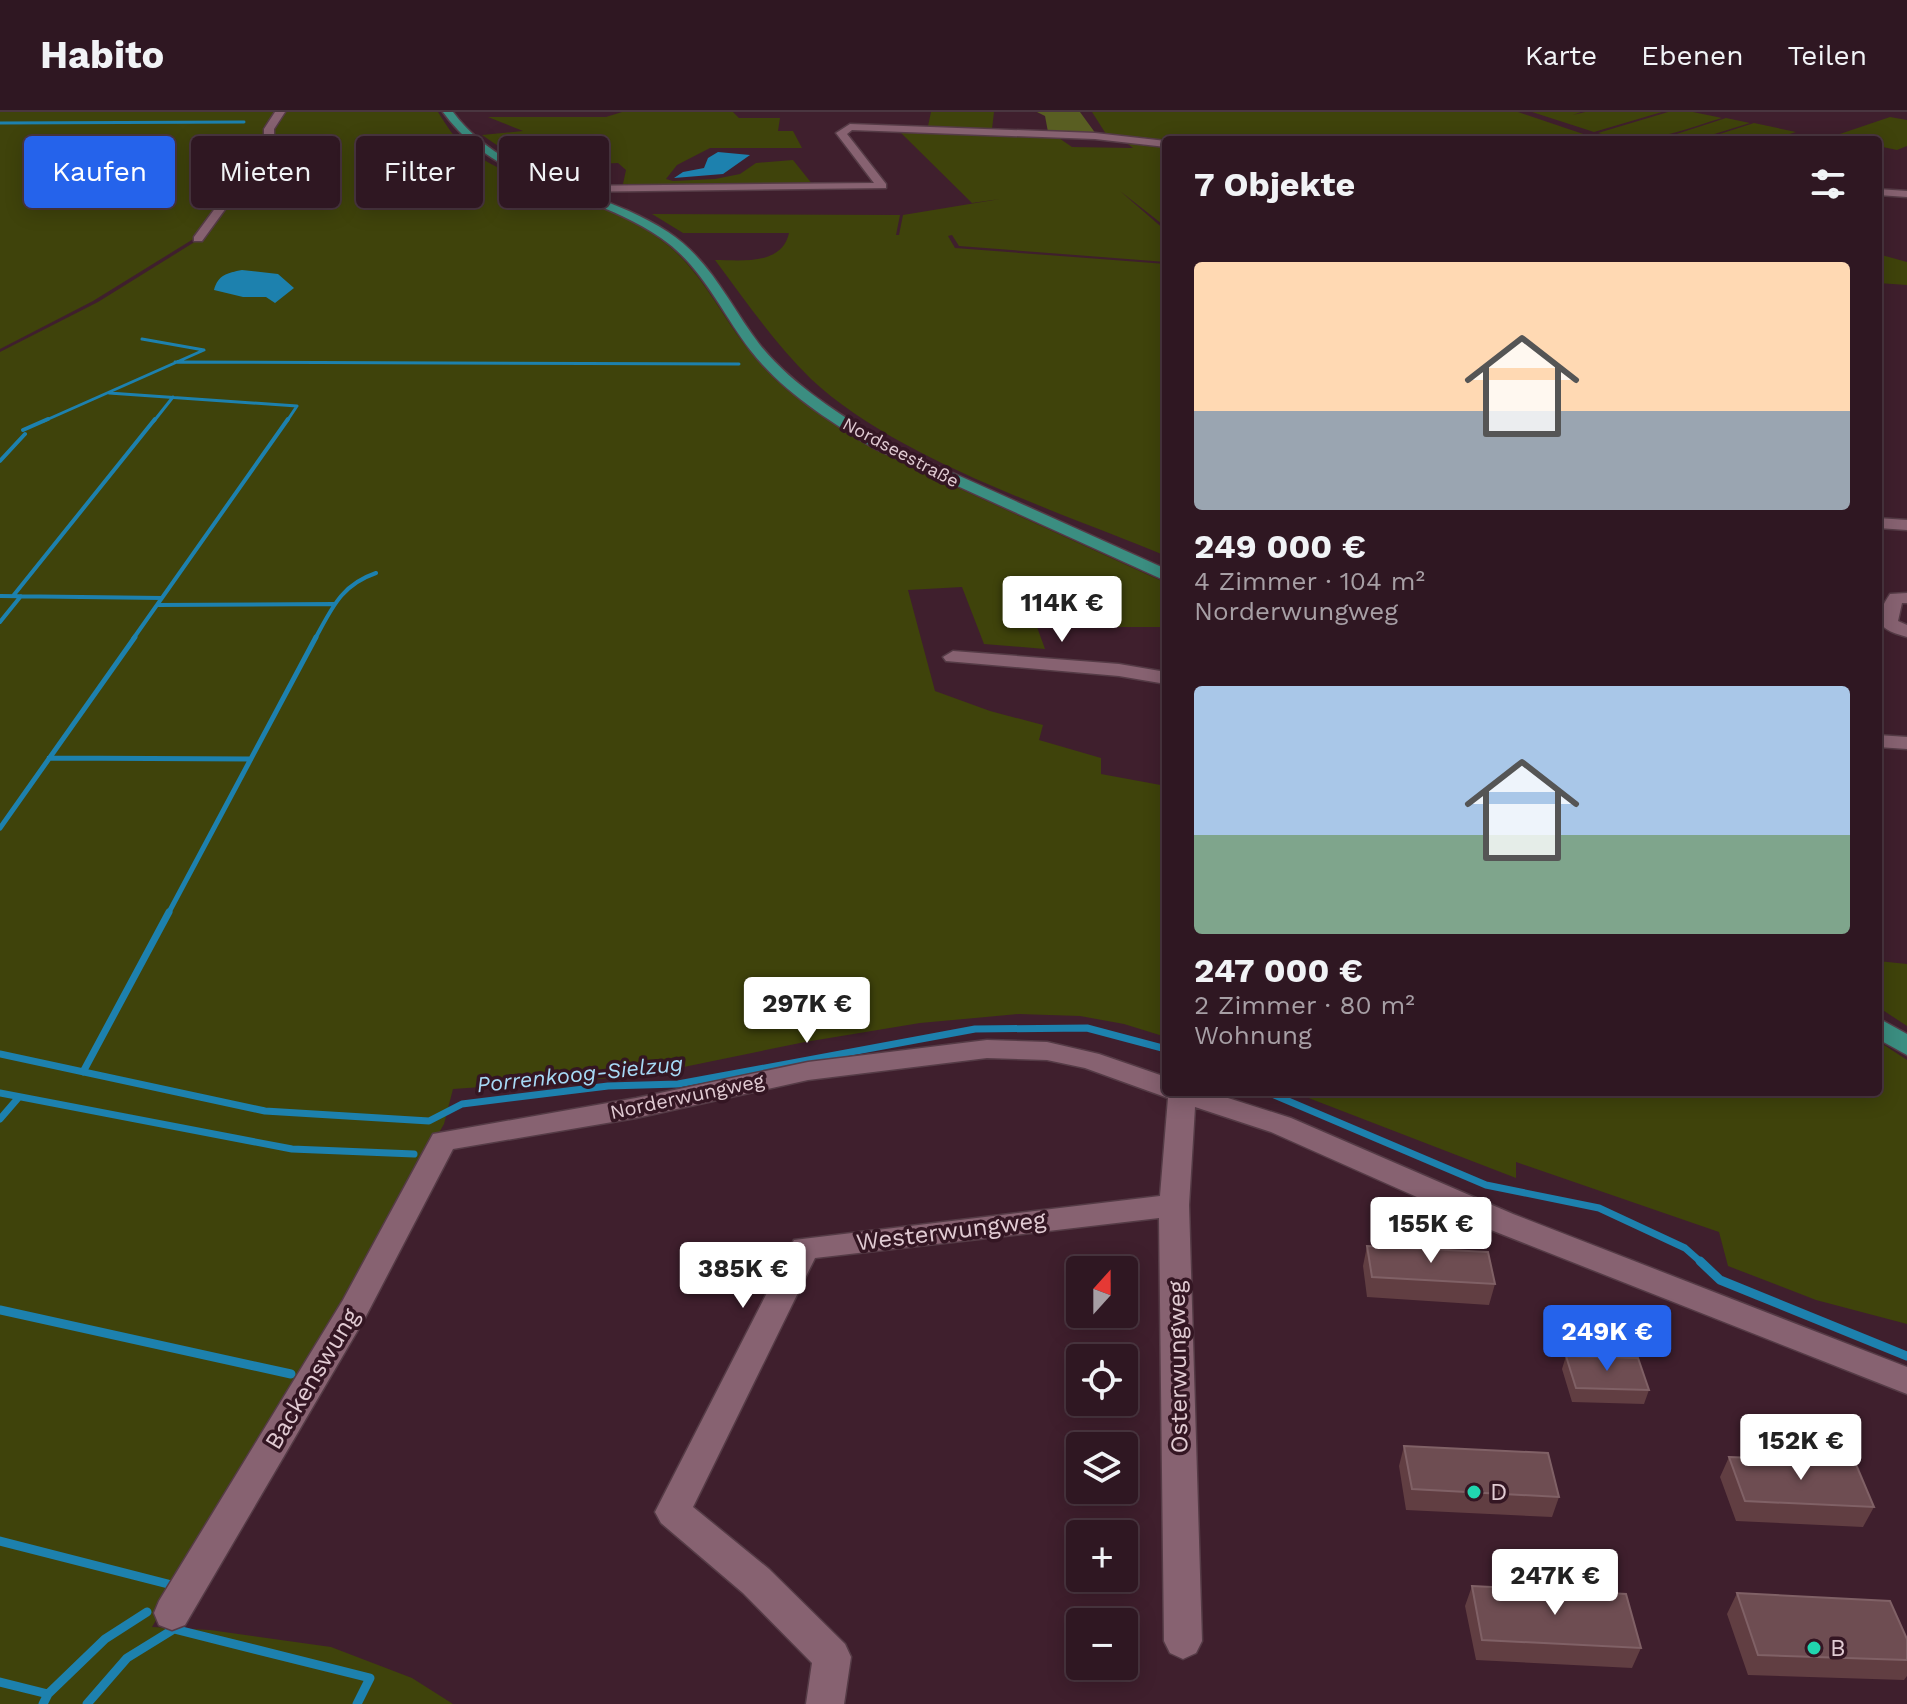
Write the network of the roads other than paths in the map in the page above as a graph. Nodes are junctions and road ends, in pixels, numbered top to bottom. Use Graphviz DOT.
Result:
graph roads {
  1 [pos="280,112"];
  2 [pos="448,112"];
  3 [pos="844,112"];
  4 [pos="850,127"];
  5 [pos="1162,144"];
  6 [pos="499,158"];
  7 [pos="609,189"];
  8 [pos="1882,192"];
  9 [pos="1907,194"];
  10 [pos="609,207"];
  11 [pos="198,239"];
  12 [pos="1882,523"];
  13 [pos="1907,525"];
  14 [pos="1162,574"];
  15 [pos="1907,598"];
  16 [pos="1907,631"];
  17 [pos="953,657"];
  18 [pos="1162,677"];
  19 [pos="1882,741"];
  20 [pos="1907,743"];
  21 [pos="1882,1030"];
  22 [pos="1907,1046"];
  23 [pos="1162,1086"];
  24 [pos="1175,1096"];
  25 [pos="1191,1096"];
  26 [pos="443,1141"];
  27 [pos="1174,1205"];
  28 [pos="1907,1381"];
  29 [pos="172,1613"];
  30 [pos="1183,1641"];
  31 [pos="825,1704"];
  1 -- 11 [label="street"];
  2 -- 6 [label="main road, Nordseestraße"];
  3 -- 4 [label="street"];
  4 -- 5 [label="street"];
  4 -- 7 [label="street"];
  8 -- 9 [label="street"];
  10 -- 14 [label="main road, Nordseestraße"];
  12 -- 13 [label="street"];
  15 -- 16 [label="street"];
  17 -- 18 [label="street"];
  19 -- 20 [label="street"];
  21 -- 22 [label="main road"];
  23 -- 26 [label="street, Norderwungweg"];
  24 -- 27 [label="street, Osterwungweg"];
  25 -- 28 [label="street, Norderwungweg"];
  26 -- 29 [label="street, Backenswung"];
  27 -- 30 [label="street, Osterwungweg"];
  27 -- 31 [label="street, Westerwungweg"];
}
